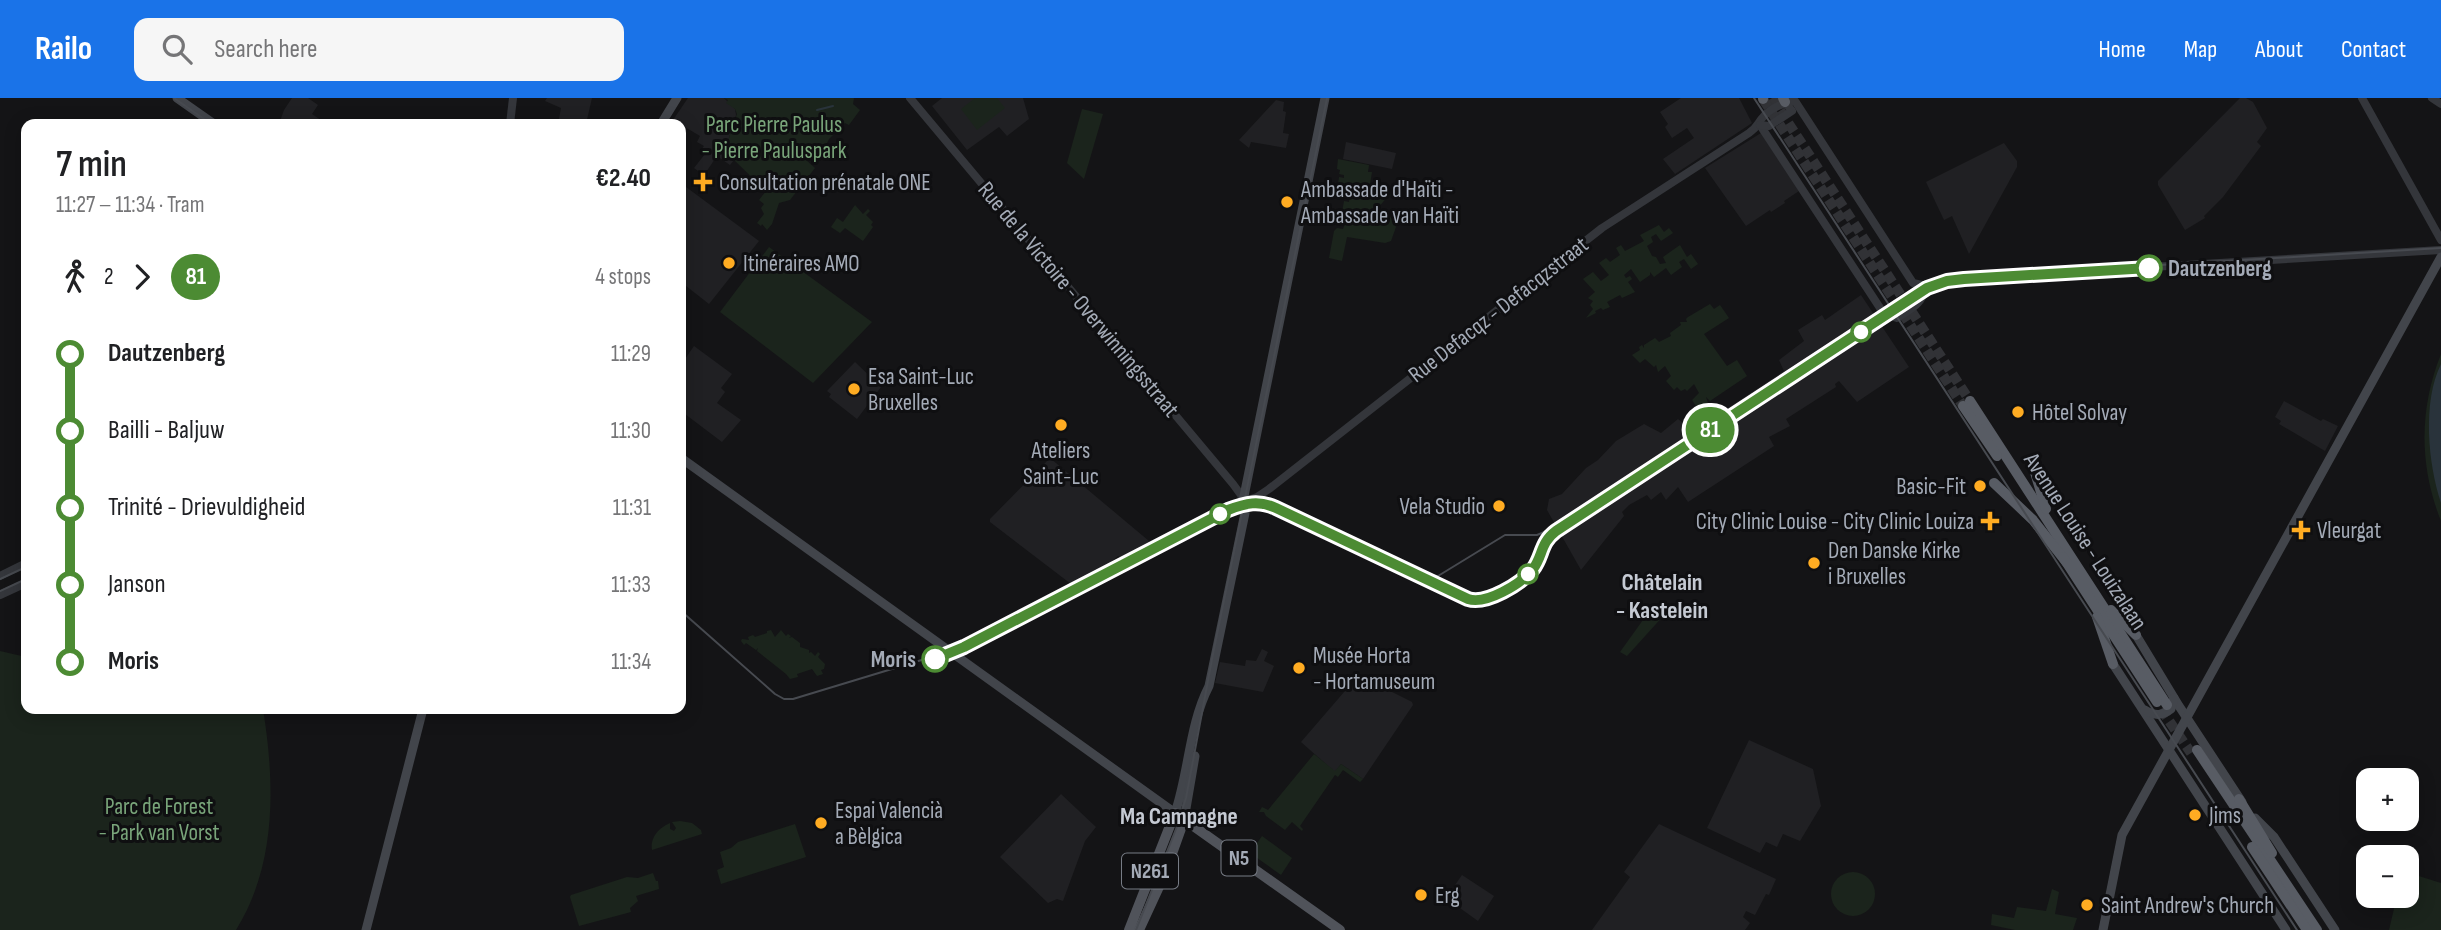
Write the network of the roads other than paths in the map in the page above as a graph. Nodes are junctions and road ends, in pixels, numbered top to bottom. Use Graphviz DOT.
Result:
graph roads {
  1 [pos="177,98"];
  2 [pos="513,98"];
  3 [pos="677,98"];
  4 [pos="910,98"];
  5 [pos="1325,98"];
  6 [pos="2362,98"];
  7 [pos="2432,98"];
  8 [pos="1788,100"];
  9 [pos="2441,104"];
  10 [pos="207,119"];
  11 [pos="511,119"];
  12 [pos="663,119"];
  13 [pos="1760,125"];
  14 [pos="2441,240"];
  15 [pos="2441,250"];
  16 [pos="2441,257"];
  17 [pos="1926,286"];
  18 [pos="686,462"];
  19 [pos="2034,469"];
  20 [pos="1994,483"];
  21 [pos="1243,502"];
  22 [pos="2057,534"];
  23 [pos="2065,560"];
  24 [pos="21,566"];
  25 [pos="0,576"];
  26 [pos="21,585"];
  27 [pos="2090,585"];
  28 [pos="0,595"];
  29 [pos="2136,635"];
  30 [pos="2113,664"];
  31 [pos="2167,704"];
  32 [pos="2143,709"];
  33 [pos="422,714"];
  34 [pos="2187,716"];
  35 [pos="2169,749"];
  36 [pos="2239,799"];
  37 [pos="1179,817"];
  38 [pos="2298,902"];
  39 [pos="366,930"];
  40 [pos="1129,930"];
  41 [pos="1139,930"];
  42 [pos="1340,930"];
  43 [pos="2104,930"];
  44 [pos="2286,930"];
  45 [pos="2307,930"];
  46 [pos="2316,930"];
  47 [pos="2335,930"];
  1 -- 10 [label="main road"];
  2 -- 11 [label="street"];
  3 -- 12 [label="main road"];
  4 -- 21 [label="street, Rue de la Victoire - Overwinningsstraat"];
  5 -- 21 [label="main road, N261"];
  6 -- 14 [label="street"];
  7 -- 9 [label="street"];
  8 -- 13 [label="street, Rue Defacqz - Defacqzstraat"];
  8 -- 17 [label="street"];
  13 -- 17 [label="street"];
  13 -- 21 [label="street, Rue Defacqz - Defacqzstraat"];
  15 -- 17 [label="street"];
  16 -- 34 [label="main road"];
  18 -- 37 [label="main road, N5"];
  19 -- 22 [label="highway"];
  20 -- 23 [label="highway"];
  21 -- 37 [label="main road, N261"];
  22 -- 23 [label="highway, Avenue Louise - Louizalaan"];
  22 -- 27 [label="highway, Avenue Louise - Louizalaan"];
  23 -- 30 [label="highway"];
  23 -- 31 [label="highway, Avenue Louise - Louizalaan"];
  24 -- 25 [label="street"];
  26 -- 28 [label="street"];
  27 -- 29 [label="highway"];
  27 -- 31 [label="highway, Avenue Louise - Louizalaan"];
  29 -- 31 [label="main road, Avenue Louise - Louizalaan"];
  30 -- 32 [label="main road"];
  31 -- 32 [label="main road"];
  31 -- 34 [label="main road, Avenue Louise - Louizalaan"];
  32 -- 35 [label="main road"];
  33 -- 39 [label="main road"];
  34 -- 35 [label="main road"];
  34 -- 36 [label="main road, Avenue Louise - Louizalaan"];
  35 -- 43 [label="main road"];
  35 -- 44 [label="main road"];
  36 -- 38 [label="highway"];
  36 -- 47 [label="main road, Avenue Louise - Louizalaan"];
  37 -- 40 [label="main road, N261"];
  37 -- 41 [label="main road, N261"];
  37 -- 42 [label="main road, N5"];
  38 -- 45 [label="highway"];
  38 -- 46 [label="highway"];
}
